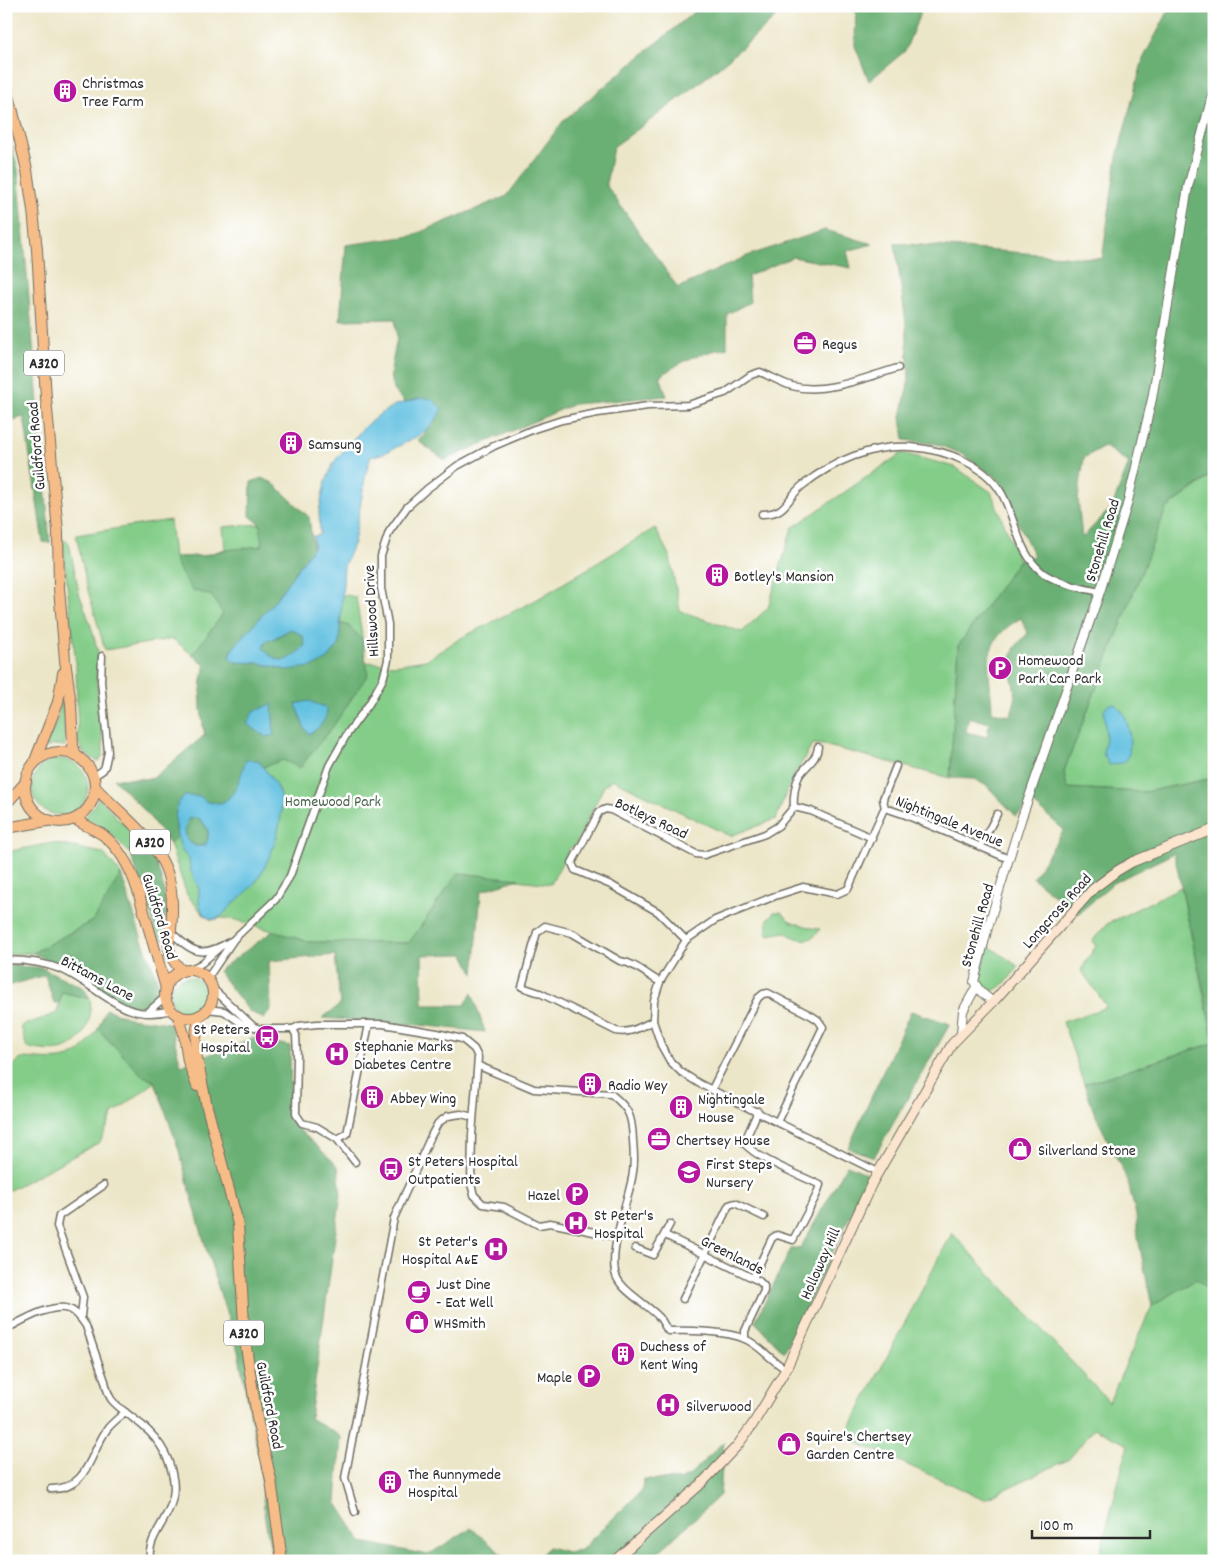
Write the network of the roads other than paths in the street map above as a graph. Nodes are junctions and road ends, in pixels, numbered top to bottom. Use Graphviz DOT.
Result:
graph roads {
  1 [pos="6,83"];
  2 [pos="1214,88"];
  3 [pos="898,368"];
  4 [pos="762,514"];
  5 [pos="1100,592"];
  6 [pos="102,656"];
  7 [pos="65,660"];
  8 [pos="818,747"];
  9 [pos="76,756"];
  10 [pos="34,763"];
  11 [pos="896,766"];
  12 [pos="94,776"];
  13 [pos="26,782"];
  14 [pos="96,788"];
  15 [pos="6,804"];
  16 [pos="794,807"];
  17 [pos="886,808"];
  18 [pos="998,814"];
  19 [pos="75,819"];
  20 [pos="47,821"];
  21 [pos="6,828"];
  22 [pos="1214,829"];
  23 [pos="872,838"];
  24 [pos="980,846"];
  25 [pos="1009,859"];
  26 [pos="171,932"];
  27 [pos="234,939"];
  28 [pos="686,940"];
  29 [pos="220,947"];
  30 [pos="6,960"];
  31 [pos="1030,962"];
  32 [pos="186,971"];
  33 [pos="660,982"];
  34 [pos="209,983"];
  35 [pos="976,987"];
  36 [pos="165,993"];
  37 [pos="993,1002"];
  38 [pos="148,1012"];
  39 [pos="204,1012"];
  40 [pos="175,1013"];
  41 [pos="653,1021"];
  42 [pos="369,1024"];
  43 [pos="254,1026"];
  44 [pos="293,1029"];
  45 [pos="961,1033"];
  46 [pos="479,1066"];
  47 [pos="712,1089"];
  48 [pos="207,1107"];
  49 [pos="758,1112"];
  50 [pos="473,1117"];
  51 [pos="777,1122"];
  52 [pos="337,1139"];
  53 [pos="355,1162"];
  54 [pos="878,1172"];
  55 [pos="104,1185"];
  56 [pos="764,1217"];
  57 [pos="670,1224"];
  58 [pos="618,1236"];
  59 [pos="664,1236"];
  60 [pos="635,1248"];
  61 [pos="705,1255"];
  62 [pos="754,1278"];
  63 [pos="683,1299"];
  64 [pos="81,1317"];
  65 [pos="6,1330"];
  66 [pos="745,1339"];
  67 [pos="786,1369"];
  68 [pos="125,1412"];
  69 [pos="51,1489"];
  70 [pos="355,1512"];
  71 [pos="150,1561"];
  72 [pos="282,1561"];
  73 [pos="614,1561"];
  1 -- 7 [label="main road, Guildford Road / A320"];
  2 -- 5 [label="street, Stonehill Road"];
  3 -- 27 [label="street, Hillswood Drive"];
  4 -- 5 [label="street"];
  5 -- 25 [label="street, Stonehill Road"];
  6 -- 12 [label="street"];
  7 -- 9 [label="main road, Guildford Road / A320"];
  7 -- 10 [label="main road, Guildford Road / A320"];
  8 -- 16 [label="street"];
  9 -- 10 [label="main road"];
  9 -- 12 [label="main road"];
  10 -- 13 [label="main road, A320"];
  11 -- 17 [label="street"];
  12 -- 14 [label="main road"];
  13 -- 15 [label="main road, A320"];
  13 -- 20 [label="main road"];
  14 -- 19 [label="main road"];
  14 -- 26 [label="main road, Guildford Road / A320"];
  16 -- 23 [label="street"];
  16 -- 28 [label="street, Botleys Road"];
  17 -- 23 [label="street, Nightingale Avenue"];
  17 -- 24 [label="street, Nightingale Avenue"];
  18 -- 24 [label="street"];
  19 -- 20 [label="main road"];
  19 -- 36 [label="main road, Guildford Road / A320"];
  20 -- 21 [label="main road"];
  22 -- 31 [label="main road, Longcross Road"];
  23 -- 28 [label="street, Nightingale Avenue"];
  24 -- 25 [label="street, Nightingale Avenue"];
  25 -- 35 [label="street, Stonehill Road"];
  26 -- 29 [label="street, Hillswood Drive"];
  26 -- 32 [label="main road, Guildford Road / A320"];
  27 -- 29 [label="street, Hillswood Drive"];
  27 -- 34 [label="street, Hillswood Drive"];
  28 -- 33 [label="street, Nightingale Avenue"];
  29 -- 32 [label="street, Hillswood Drive"];
  30 -- 38 [label="street, Bittams Lane"];
  31 -- 37 [label="main road, Holloway Hill"];
  32 -- 34 [label="main road"];
  32 -- 36 [label="main road"];
  33 -- 41 [label="street, Nightingale Avenue"];
  33 -- 41 [label="street"];
  34 -- 39 [label="main road, A320"];
  34 -- 43 [label="street"];
  35 -- 37 [label="street, Stonehill Road"];
  35 -- 45 [label="street, Stonehill Road"];
  36 -- 38 [label="street, Bittams Lane"];
  36 -- 40 [label="main road, A320"];
  37 -- 45 [label="main road, Holloway Hill"];
  38 -- 40 [label="street, Bittams Lane"];
  39 -- 40 [label="main road"];
  39 -- 43 [label="street"];
  39 -- 48 [label="main road, Guildford Road / A320"];
  40 -- 48 [label="main road, Guildford Road / A320"];
  41 -- 47 [label="street, Nightingale Avenue"];
  42 -- 44 [label="street"];
  42 -- 46 [label="street"];
  42 -- 52 [label="street"];
  43 -- 44 [label="street"];
  44 -- 52 [label="street"];
  45 -- 54 [label="main road, Holloway Hill"];
  46 -- 50 [label="street"];
  46 -- 58 [label="street"];
  47 -- 49 [label="street, Nightingale Avenue"];
  47 -- 51 [label="street"];
  48 -- 72 [label="main road, Guildford Road / A320"];
  49 -- 51 [label="street, Nightingale Avenue"];
  49 -- 62 [label="street"];
  50 -- 58 [label="street"];
  50 -- 70 [label="street"];
  51 -- 54 [label="street, Nightingale Avenue"];
  52 -- 53 [label="street"];
  54 -- 67 [label="main road, Holloway Hill"];
  55 -- 64 [label="street"];
  56 -- 61 [label="street"];
  57 -- 59 [label="street"];
  58 -- 66 [label="street"];
  59 -- 60 [label="street"];
  59 -- 61 [label="street, Greenlands"];
  61 -- 62 [label="street, Greenlands"];
  61 -- 63 [label="street"];
  62 -- 66 [label="street, Greenlands"];
  64 -- 65 [label="street"];
  64 -- 68 [label="street"];
  66 -- 67 [label="street"];
  67 -- 73 [label="main road, Holloway Hill"];
  68 -- 69 [label="street"];
  68 -- 71 [label="street"];
}
